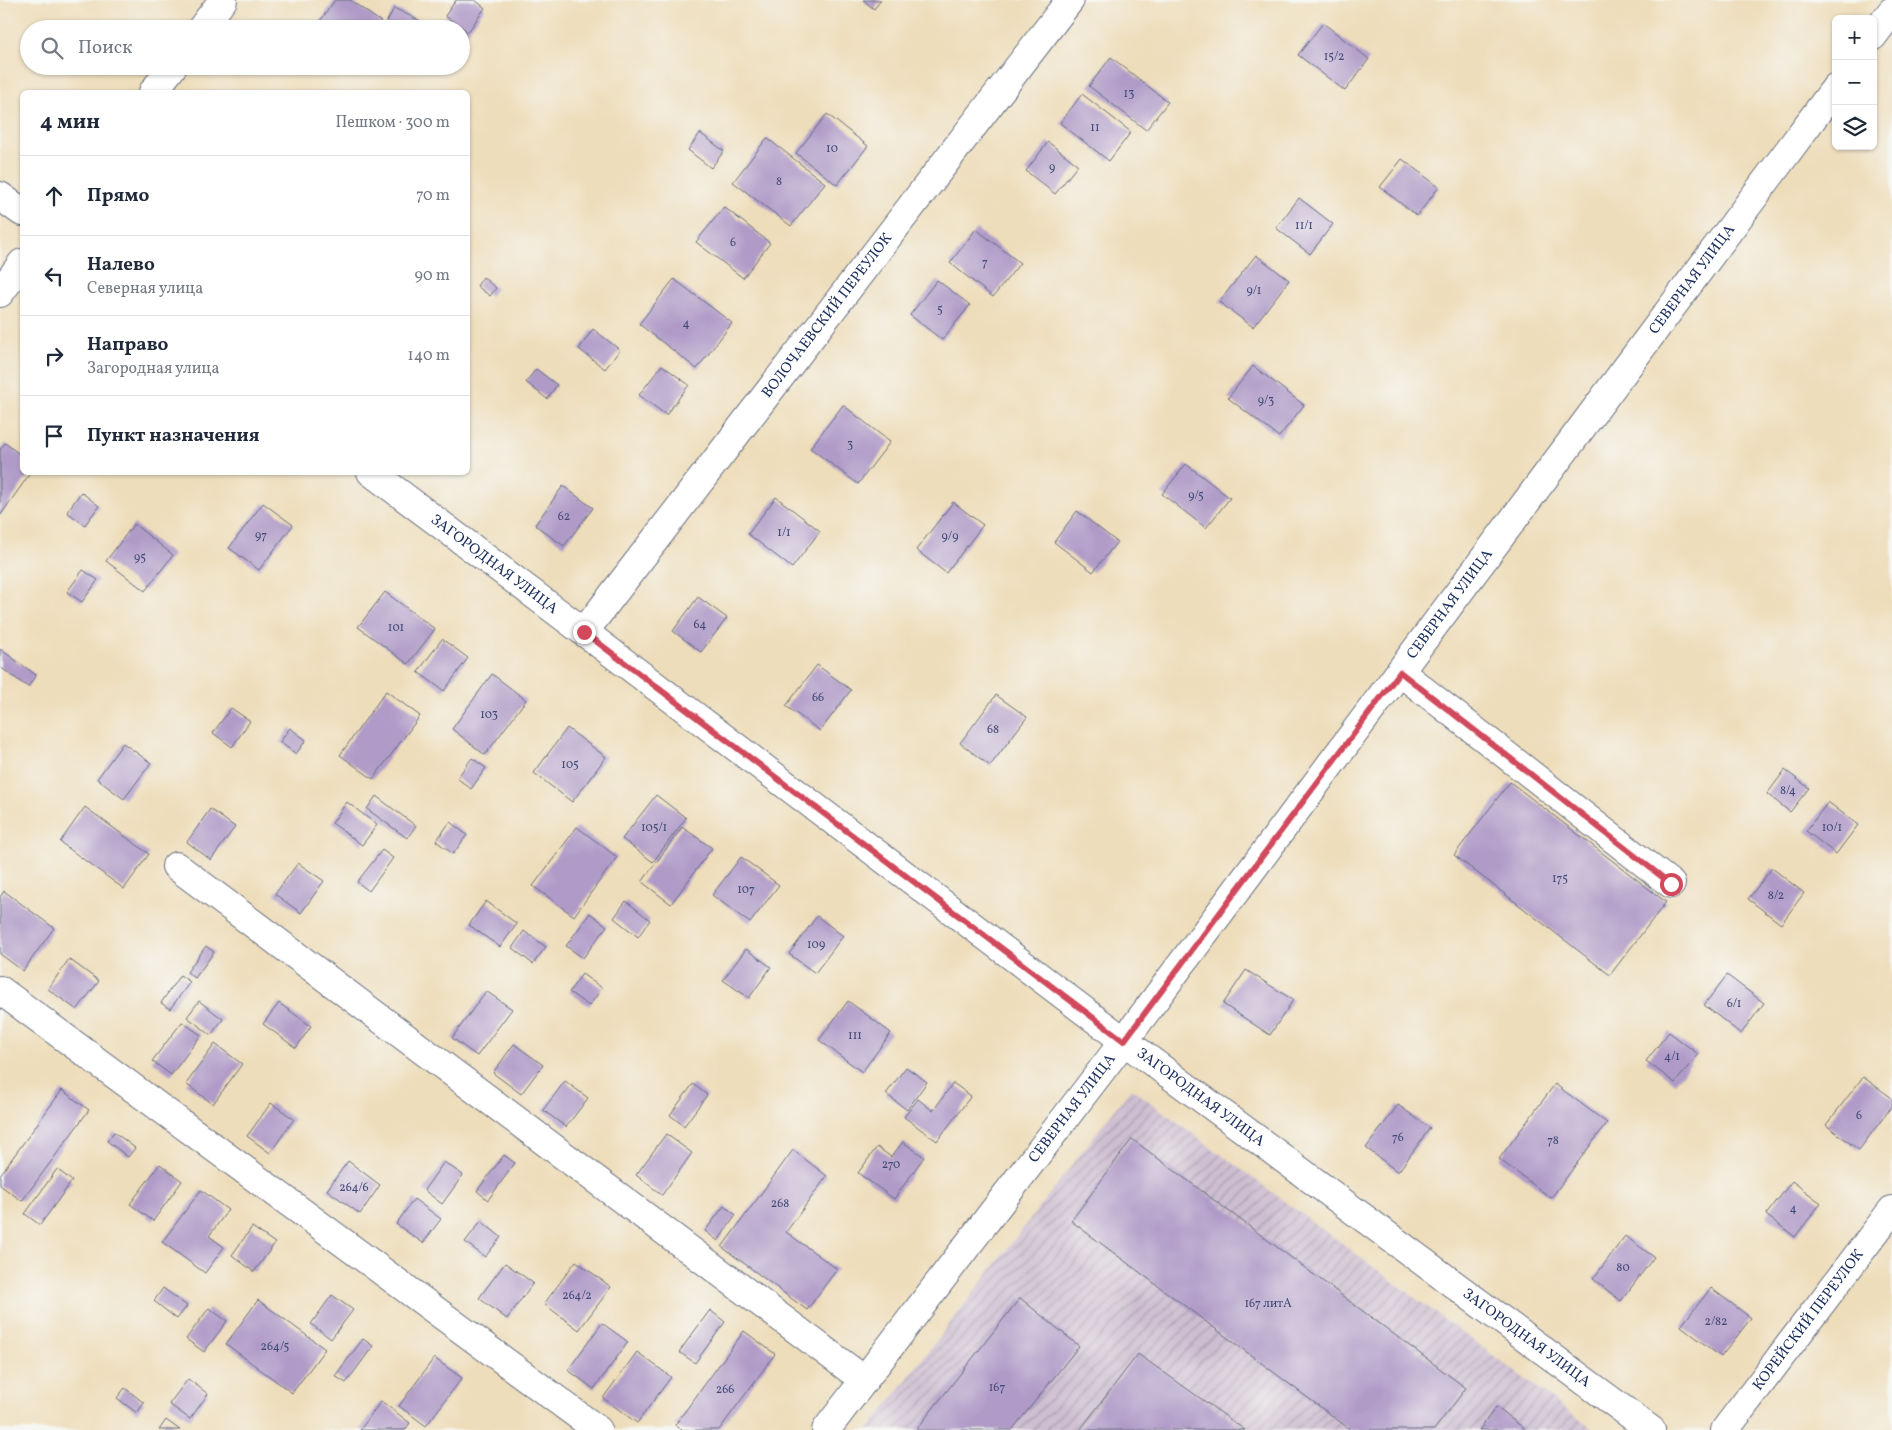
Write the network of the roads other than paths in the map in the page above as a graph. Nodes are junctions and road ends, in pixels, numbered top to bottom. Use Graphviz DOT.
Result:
graph roads {
  1 [pos="223,0"];
  2 [pos="1070,0"];
  3 [pos="1892,11"];
  4 [pos="208,20"];
  5 [pos="1877,31"];
  6 [pos="166,75"];
  7 [pos="154,90"];
  8 [pos="1832,92"];
  9 [pos="0,196"];
  10 [pos="20,211"];
  11 [pos="20,266"];
  12 [pos="0,293"];
  13 [pos="375,475"];
  14 [pos="584,632"];
  15 [pos="1400,672"];
  16 [pos="176,866"];
  17 [pos="1671,884"];
  18 [pos="0,990"];
  19 [pos="1124,1041"];
  20 [pos="1892,1210"];
  21 [pos="864,1380"];
  22 [pos="598,1430"];
  23 [pos="826,1430"];
  24 [pos="1651,1430"];
  25 [pos="1725,1430"];
  1 -- 4 [label="street"];
  2 -- 14 [label="street, ВОЛОЧАЕВСКИЙ ПЕРЕУЛОК"];
  3 -- 5 [label="street"];
  6 -- 7 [label="street"];
  8 -- 15 [label="street, СЕВЕРНАЯ УЛИЦА"];
  9 -- 10 [label="street"];
  11 -- 12 [label="street"];
  13 -- 14 [label="street, ЗАГОРОДНАЯ УЛИЦА"];
  14 -- 19 [label="street, ЗАГОРОДНАЯ УЛИЦА"];
  15 -- 17 [label="street"];
  15 -- 19 [label="street, СЕВЕРНАЯ УЛИЦА"];
  16 -- 21 [label="street"];
  18 -- 22 [label="street"];
  19 -- 21 [label="street, СЕВЕРНАЯ УЛИЦА"];
  19 -- 24 [label="street, ЗАГОРОДНАЯ УЛИЦА"];
  20 -- 25 [label="street, КОРЕЙСКИЙ ПЕРЕУЛОК"];
  21 -- 23 [label="street, СЕВЕРНАЯ УЛИЦА"];
}
